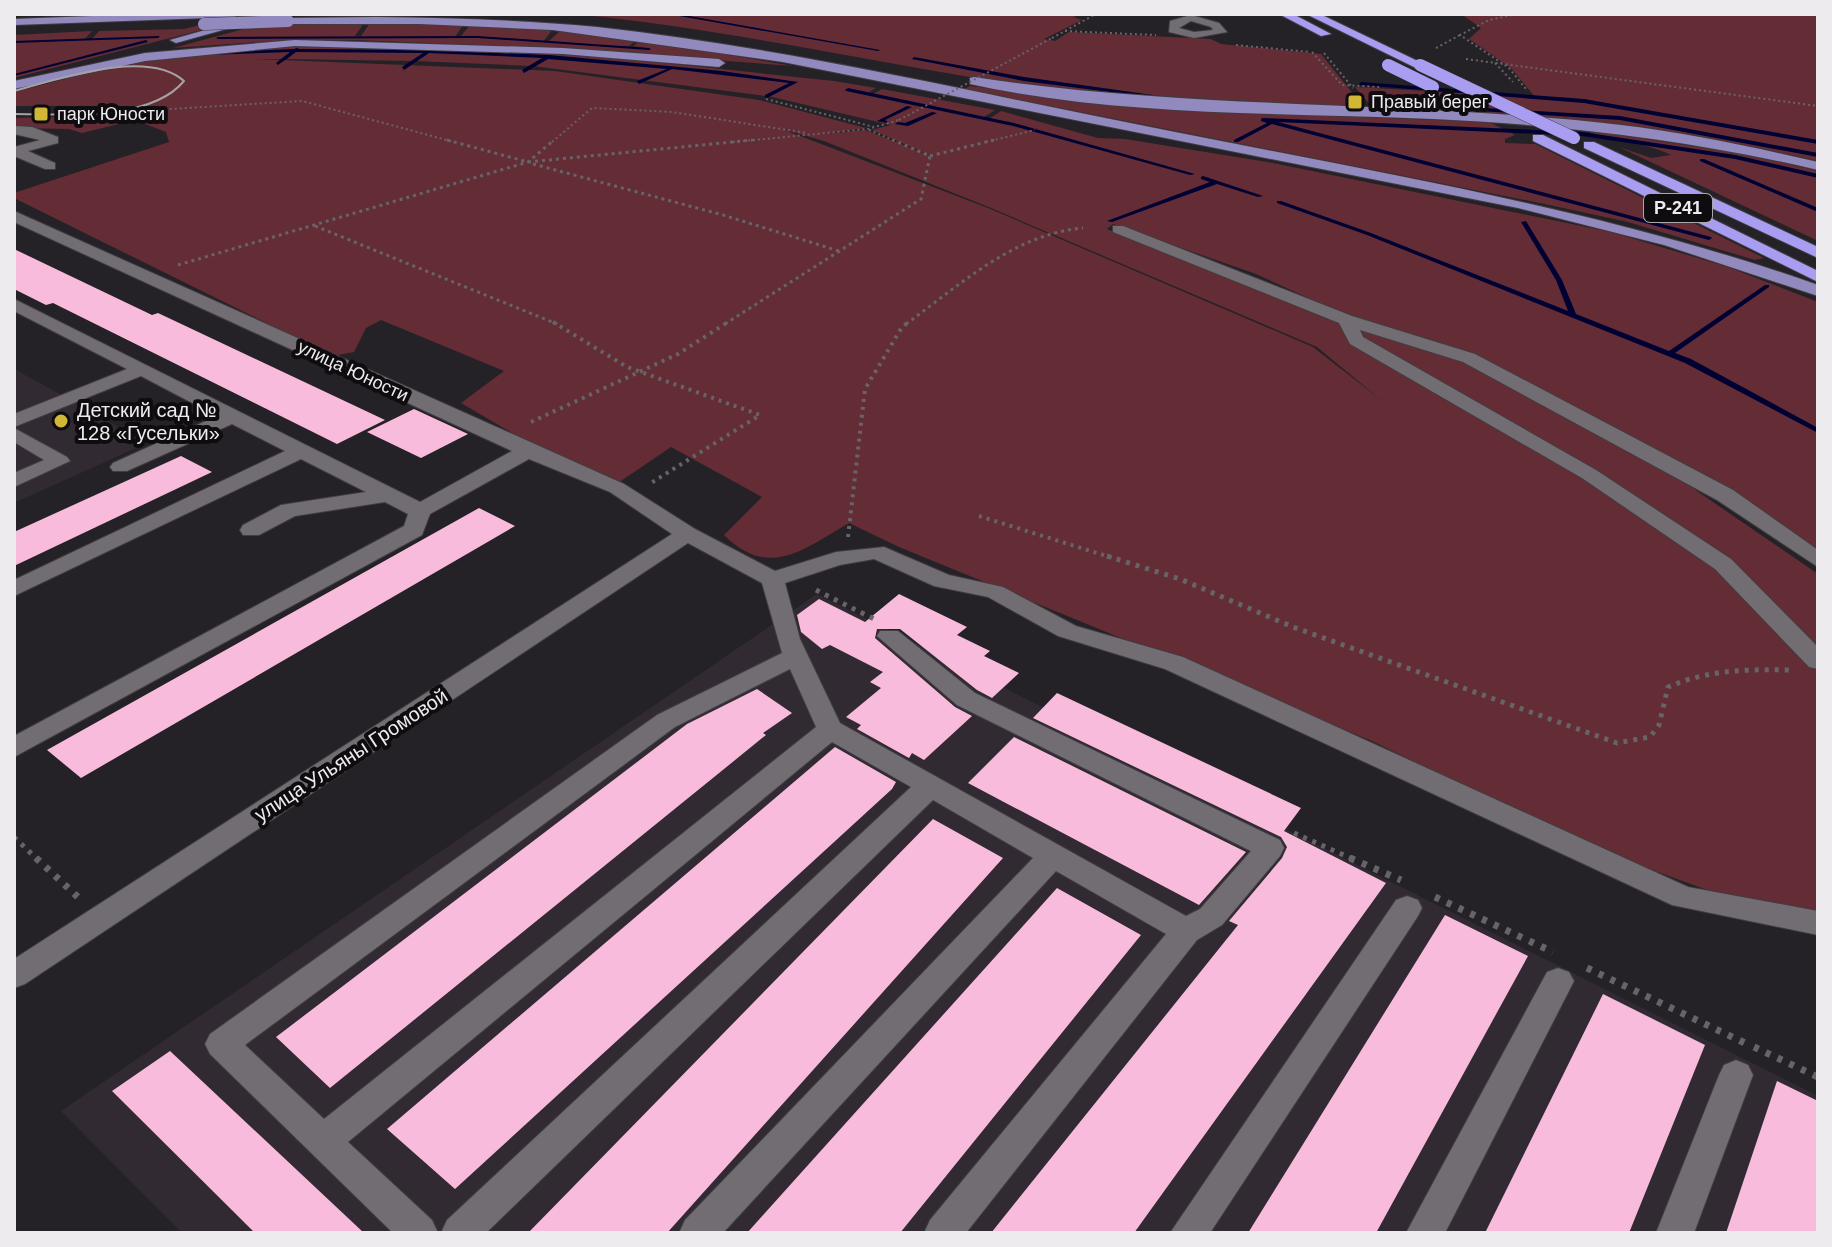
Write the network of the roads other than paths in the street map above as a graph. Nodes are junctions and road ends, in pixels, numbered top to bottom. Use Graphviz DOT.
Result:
graph roads {
  1 [pos="235,14"];
  2 [pos="275,14"];
  3 [pos="487,14"];
  4 [pos="1284,14"];
  5 [pos="1311,14"];
  6 [pos="14,22"];
  7 [pos="14,32"];
  8 [pos="14,83"];
  9 [pos="996,101"];
  10 [pos="14,130"];
  11 [pos="15,151"];
  12 [pos="50,166"];
  13 [pos="1818,166"];
  14 [pos="14,216"];
  15 [pos="1118,229"];
  16 [pos="1818,253"];
  17 [pos="1818,277"];
  18 [pos="1818,291"];
  19 [pos="14,304"];
  20 [pos="1346,320"];
  21 [pos="143,369"];
  22 [pos="233,416"];
  23 [pos="14,421"];
  24 [pos="14,434"];
  25 [pos="301,451"];
  26 [pos="528,451"];
  27 [pos="120,467"];
  28 [pos="14,481"];
  29 [pos="389,495"];
  30 [pos="420,511"];
  31 [pos="251,530"];
  32 [pos="687,534"];
  33 [pos="1818,560"];
  34 [pos="773,579"];
  35 [pos="14,589"];
  36 [pos="889,636"];
  37 [pos="796,656"];
  38 [pos="1811,666"];
  39 [pos="830,729"];
  40 [pos="14,748"];
  41 [pos="930,786"];
  42 [pos="1053,855"];
  43 [pos="1407,908"];
  44 [pos="1818,923"];
  45 [pos="1186,931"];
  46 [pos="14,975"];
  47 [pos="1558,981"];
  48 [pos="1736,1075"];
  49 [pos="323,1141"];
  50 [pos="419,1233"];
  51 [pos="460,1233"];
  52 [pos="698,1233"];
  53 [pos="943,1233"];
  54 [pos="1189,1233"];
  55 [pos="1425,1233"];
  56 [pos="1675,1233"];
  1 -- 6 [label="main road"];
  2 -- 8 [label="main road"];
  3 -- 13 [label="main road"];
  4 -- 17 [label="highway, Р-241, bridge"];
  5 -- 16 [label="highway, Р-241, bridge"];
  7 -- 9 [label="main road, bridge"];
  8 -- 9 [label="main road"];
  9 -- 18 [label="main road"];
  10 -- 11 [label="street"];
  11 -- 12 [label="street"];
  14 -- 26 [label="street, улица Юности"];
  15 -- 20 [label="street"];
  19 -- 21 [label="street"];
  20 -- 33 [label="street"];
  20 -- 38 [label="street"];
  21 -- 22 [label="street"];
  21 -- 23 [label="street"];
  22 -- 25 [label="street"];
  22 -- 27 [label="street"];
  24 -- 28 [label="street"];
  25 -- 29 [label="street"];
  25 -- 35 [label="street"];
  26 -- 30 [label="street"];
  26 -- 32 [label="street, улица Юности"];
  29 -- 30 [label="street"];
  29 -- 31 [label="street"];
  30 -- 40 [label="street"];
  32 -- 34 [label="street, улица Юности"];
  32 -- 46 [label="street, улица Ульяны Громовой"];
  34 -- 37 [label="street"];
  34 -- 44 [label="street"];
  36 -- 45 [label="street"];
  37 -- 39 [label="street"];
  37 -- 49 [label="street"];
  39 -- 41 [label="street"];
  39 -- 49 [label="street"];
  41 -- 42 [label="street"];
  41 -- 51 [label="street"];
  42 -- 45 [label="street"];
  42 -- 52 [label="street"];
  43 -- 54 [label="street"];
  45 -- 53 [label="street"];
  47 -- 55 [label="street"];
  48 -- 56 [label="street"];
  49 -- 50 [label="street"];
}
